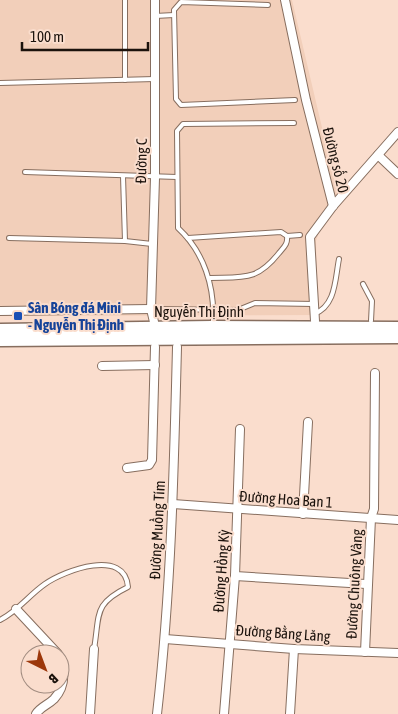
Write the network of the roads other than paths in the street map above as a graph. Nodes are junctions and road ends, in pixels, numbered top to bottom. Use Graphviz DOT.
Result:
graph roads {
  1 [pos="125,0"];
  2 [pos="155,0"];
  3 [pos="285,0"];
  4 [pos="268,5"];
  5 [pos="174,15"];
  6 [pos="155,16"];
  7 [pos="155,79"];
  8 [pos="125,80"];
  9 [pos="0,83"];
  10 [pos="296,100"];
  11 [pos="294,123"];
  12 [pos="398,132"];
  13 [pos="378,155"];
  14 [pos="24,172"];
  15 [pos="398,174"];
  16 [pos="123,176"];
  17 [pos="177,177"];
  18 [pos="154,178"];
  19 [pos="333,206"];
  20 [pos="300,235"];
  21 [pos="286,236"];
  22 [pos="9,238"];
  23 [pos="188,238"];
  24 [pos="125,241"];
  25 [pos="152,244"];
  26 [pos="339,259"];
  27 [pos="210,278"];
  28 [pos="363,284"];
  29 [pos="314,304"];
  30 [pos="151,309"];
  31 [pos="0,311"];
  32 [pos="213,319"];
  33 [pos="371,320"];
  34 [pos="398,320"];
  35 [pos="314,321"];
  36 [pos="0,323"];
  37 [pos="398,328"];
  38 [pos="0,330"];
  39 [pos="155,334"];
  40 [pos="177,334"];
  41 [pos="398,337"];
  42 [pos="0,340"];
  43 [pos="398,346"];
  44 [pos="0,348"];
  45 [pos="155,365"];
  46 [pos="102,366"];
  47 [pos="375,373"];
  48 [pos="308,422"];
  49 [pos="240,429"];
  50 [pos="127,468"];
  51 [pos="173,504"];
  52 [pos="238,510"];
  53 [pos="303,514"];
  54 [pos="371,518"];
  55 [pos="398,520"];
  56 [pos="235,576"];
  57 [pos="366,584"];
  58 [pos="16,609"];
  59 [pos="0,620"];
  60 [pos="165,638"];
  61 [pos="230,643"];
  62 [pos="49,644"];
  63 [pos="94,649"];
  64 [pos="294,649"];
  65 [pos="365,652"];
  66 [pos="398,653"];
  67 [pos="56,694"];
  68 [pos="36,714"];
  69 [pos="90,714"];
  70 [pos="157,714"];
  71 [pos="224,714"];
  72 [pos="290,714"];
  1 -- 8 [label="lane"];
  2 -- 6 [label="street, Đường C"];
  3 -- 19 [label="street, Đường số 20"];
  4 -- 5 [label="lane"];
  5 -- 6 [label="lane"];
  5 -- 10 [label="lane"];
  6 -- 7 [label="street, Đường C"];
  7 -- 8 [label="lane"];
  7 -- 18 [label="street, Đường C"];
  8 -- 9 [label="lane"];
  11 -- 17 [label="lane"];
  12 -- 13 [label="street"];
  13 -- 15 [label="street"];
  13 -- 19 [label="street"];
  14 -- 16 [label="lane"];
  16 -- 18 [label="lane"];
  16 -- 24 [label="lane"];
  17 -- 18 [label="lane"];
  17 -- 23 [label="lane"];
  18 -- 25 [label="street, Đường C"];
  19 -- 29 [label="street, Đường số 20"];
  20 -- 21 [label="lane"];
  21 -- 23 [label="lane"];
  21 -- 27 [label="lane"];
  22 -- 24 [label="lane"];
  23 -- 27 [label="lane"];
  24 -- 25 [label="lane"];
  25 -- 30 [label="street, Đường C"];
  26 -- 35 [label="lane"];
  27 -- 32 [label="lane"];
  28 -- 33 [label="lane"];
  29 -- 32 [label="lane"];
  29 -- 35 [label="street, Đường số 20"];
  30 -- 31 [label="street"];
  30 -- 32 [label="lane"];
  30 -- 39 [label="street, Đường C"];
  32 -- 35 [label="main road, Nguyễn Thị Định"];
  32 -- 40 [label="main road, Nguyễn Thị Định"];
  33 -- 34 [label="main road, Nguyễn Thị Định"];
  33 -- 35 [label="main road, Nguyễn Thị Định"];
  35 -- 37 [label="main road, Nguyễn Thị Định"];
  36 -- 39 [label="main road, Nguyễn Thị Định"];
  38 -- 39 [label="main road, Nguyễn Thị Định"];
  39 -- 40 [label="main road, Nguyễn Thị Định"];
  39 -- 40 [label="main road, Nguyễn Thị Định"];
  39 -- 42 [label="main road, Nguyễn Thị Định"];
  39 -- 44 [label="main road, Nguyễn Thị Định"];
  39 -- 45 [label="street, Đường C"];
  40 -- 41 [label="main road, Nguyễn Thị Định"];
  40 -- 43 [label="main road, Nguyễn Thị Định"];
  40 -- 51 [label="street, Đường Muồng Tím"];
  45 -- 46 [label="street"];
  45 -- 50 [label="street, Đường C"];
  47 -- 54 [label="street, Đường Chuông Vàng"];
  48 -- 53 [label="street"];
  49 -- 52 [label="street, Đường Hồng Kỳ"];
  51 -- 52 [label="street, Đường Hoa Ban 1"];
  51 -- 60 [label="street, Đường Muồng Tím"];
  52 -- 53 [label="street, Đường Hoa Ban 1"];
  52 -- 56 [label="street, Đường Hồng Kỳ"];
  53 -- 54 [label="street, Đường Hoa Ban 1"];
  54 -- 55 [label="street, Đường Hoa Ban 1"];
  54 -- 57 [label="street, Đường Chuông Vàng"];
  56 -- 57 [label="street"];
  56 -- 61 [label="street, Đường Hồng Kỳ"];
  57 -- 65 [label="street, Đường Chuông Vàng"];
  58 -- 59 [label="lane"];
  58 -- 62 [label="street"];
  58 -- 63 [label="lane"];
  60 -- 61 [label="street, Đường Bằng Lăng"];
  60 -- 70 [label="street, Đường Muồng Tím"];
  61 -- 64 [label="street, Đường Bằng Lăng"];
  61 -- 71 [label="street, Đường Hồng Kỳ"];
  63 -- 69 [label="street"];
  64 -- 65 [label="street, Đường Bằng Lăng"];
  64 -- 72 [label="street"];
  65 -- 66 [label="street, Đường Bằng Lăng"];
  67 -- 68 [label="street"];
}
